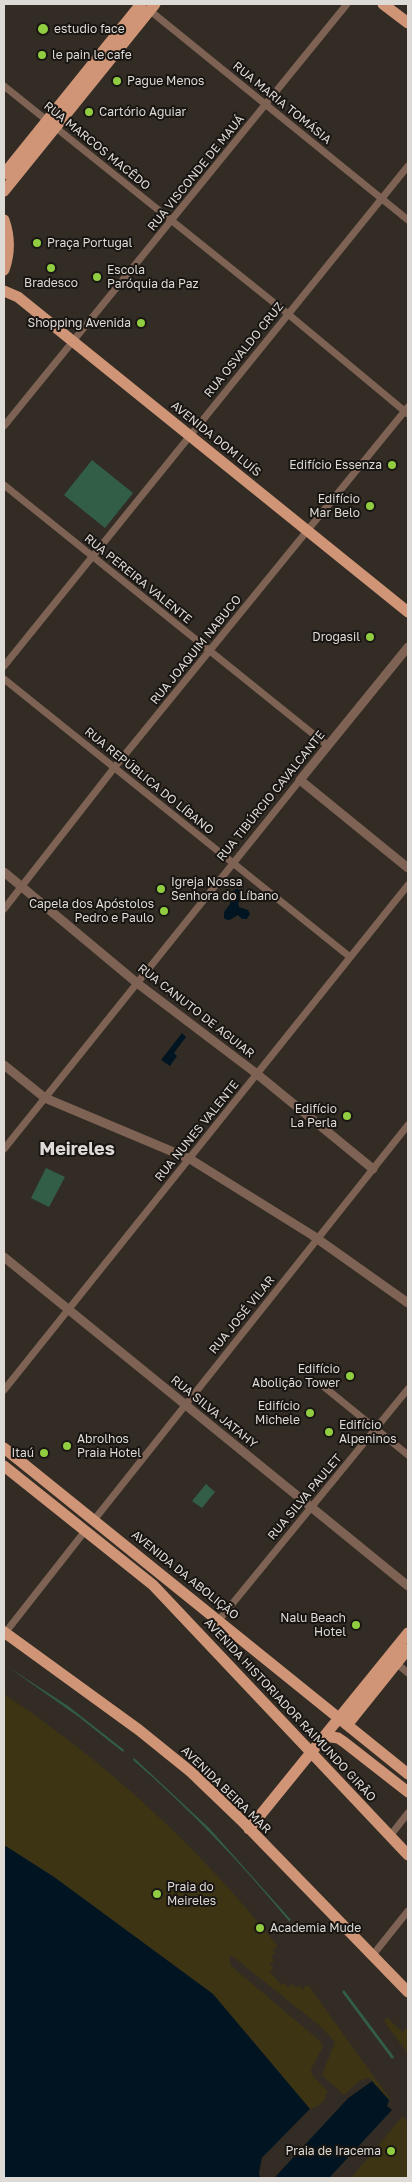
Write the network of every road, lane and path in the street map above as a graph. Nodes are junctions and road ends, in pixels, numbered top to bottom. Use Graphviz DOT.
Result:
graph roads {
  1 [pos="347,4"];
  2 [pos="384,4"];
  3 [pos="148,6"];
  4 [pos="408,23"];
  5 [pos="4,86"];
  6 [pos="266,104"];
  7 [pos="51,124"];
  8 [pos="408,166"];
  9 [pos="4,174"];
  10 [pos="4,191"];
  11 [pos="382,199"];
  12 [pos="4,220"];
  13 [pos="408,220"];
  14 [pos="172,221"];
  15 [pos="4,270"];
  16 [pos="4,291"];
  17 [pos="288,314"];
  18 [pos="73,342"];
  19 [pos="407,411"];
  20 [pos="4,426"];
  21 [pos="189,436"];
  22 [pos="4,485"];
  23 [pos="308,531"];
  24 [pos="91,556"];
  25 [pos="408,612"];
  26 [pos="408,647"];
  27 [pos="209,651"];
  28 [pos="4,666"];
  29 [pos="4,679"];
  30 [pos="328,746"];
  31 [pos="114,768"];
  32 [pos="300,780"];
  33 [pos="233,863"];
  34 [pos="408,868"];
  35 [pos="4,872"];
  36 [pos="408,885"];
  37 [pos="22,887"];
  38 [pos="4,909"];
  39 [pos="350,957"];
  40 [pos="138,982"];
  41 [pos="4,1065"];
  42 [pos="257,1074"];
  43 [pos="45,1098"];
  44 [pos="408,1125"];
  45 [pos="406,1133"];
  46 [pos="4,1149"];
  47 [pos="190,1158"];
  48 [pos="373,1169"];
  49 [pos="318,1239"];
  50 [pos="4,1257"];
  51 [pos="408,1303"];
  52 [pos="67,1309"];
  53 [pos="323,1386"];
  54 [pos="408,1389"];
  55 [pos="4,1390"];
  56 [pos="185,1405"];
  57 [pos="376,1429"];
  58 [pos="4,1448"];
  59 [pos="408,1455"];
  60 [pos="4,1466"];
  61 [pos="311,1507"];
  62 [pos="94,1520"];
  63 [pos="85,1531"];
  64 [pos="408,1586"];
  65 [pos="219,1620"];
  66 [pos="5,1633"];
  67 [pos="408,1633"];
  68 [pos="408,1649"];
  69 [pos="393,1660"];
  70 [pos="408,1673"];
  71 [pos="343,1722"];
  72 [pos="325,1736"];
  73 [pos="311,1753"];
  74 [pos="408,1774"];
  75 [pos="408,1792"];
  76 [pos="408,1813"];
  77 [pos="249,1829"];
  78 [pos="390,1836"];
  79 [pos="408,1855"];
  80 [pos="408,1911"];
  81 [pos="372,1956"];
  82 [pos="408,1992"];
  1 -- 6 [label="street, RUA VISCONDE DE MAUÁ"];
  2 -- 4 [label="main road"];
  3 -- 6 [label="street, RUA MARIA TOMÁSIA"];
  3 -- 7 [label="main road"];
  5 -- 7 [label="street, RUA MARCOS MACÊDO"];
  6 -- 11 [label="street, RUA MARIA TOMÁSIA"];
  6 -- 14 [label="street, RUA VISCONDE DE MAUÁ"];
  7 -- 9 [label="main road"];
  7 -- 10 [label="main road"];
  7 -- 14 [label="street, RUA MARCOS MACÊDO"];
  8 -- 11 [label="street, RUA OSVALDO CRUZ"];
  11 -- 13 [label="street, RUA MARIA TOMÁSIA"];
  11 -- 17 [label="street, RUA OSVALDO CRUZ"];
  12 -- 15 [label="main road"];
  14 -- 17 [label="street, RUA MARCOS MACÊDO"];
  14 -- 18 [label="street, RUA VISCONDE DE MAUÁ"];
  16 -- 18 [label="main road, AVENIDA DOM LUÍS"];
  17 -- 19 [label="street, RUA MARCOS MACÊDO"];
  17 -- 21 [label="street, RUA OSVALDO CRUZ"];
  18 -- 20 [label="street, RUA VISCONDE DE MAUÁ"];
  18 -- 21 [label="main road, AVENIDA DOM LUÍS"];
  19 -- 23 [label="street, RUA JOAQUIM NABUCO"];
  21 -- 23 [label="main road, AVENIDA DOM LUÍS"];
  21 -- 24 [label="street, RUA OSVALDO CRUZ"];
  22 -- 24 [label="street, RUA PEREIRA VALENTE"];
  23 -- 25 [label="main road, AVENIDA DOM LUÍS"];
  23 -- 27 [label="street, RUA JOAQUIM NABUCO"];
  24 -- 27 [label="street, RUA PEREIRA VALENTE"];
  24 -- 28 [label="street, RUA OSVALDO CRUZ"];
  26 -- 30 [label="street, RUA TIBÚRCIO CAVALCANTE"];
  27 -- 30 [label="street, RUA PEREIRA VALENTE"];
  27 -- 31 [label="street, RUA JOAQUIM NABUCO"];
  29 -- 31 [label="street, RUA REPÚBLICA DO LÍBANO"];
  30 -- 32 [label="street, RUA TIBÚRCIO CAVALCANTE"];
  31 -- 33 [label="street, RUA REPÚBLICA DO LÍBANO"];
  31 -- 37 [label="street, RUA JOAQUIM NABUCO"];
  32 -- 33 [label="street, RUA TIBÚRCIO CAVALCANTE"];
  32 -- 34 [label="street"];
  33 -- 39 [label="street, RUA REPÚBLICA DO LÍBANO"];
  33 -- 40 [label="street, RUA TIBÚRCIO CAVALCANTE"];
  35 -- 37 [label="street, RUA CANUTO DE AGUIAR"];
  36 -- 39 [label="street, RUA NUNES VALENTE"];
  37 -- 38 [label="street, RUA JOAQUIM NABUCO"];
  37 -- 40 [label="street, RUA CANUTO DE AGUIAR"];
  39 -- 42 [label="street, RUA NUNES VALENTE"];
  40 -- 42 [label="street, RUA CANUTO DE AGUIAR"];
  40 -- 43 [label="street, RUA TIBÚRCIO CAVALCANTE"];
  41 -- 43 [label="street"];
  42 -- 47 [label="street, RUA NUNES VALENTE"];
  42 -- 48 [label="street, RUA CANUTO DE AGUIAR"];
  43 -- 46 [label="street, RUA TIBÚRCIO CAVALCANTE"];
  43 -- 47 [label="street"];
  44 -- 45 [label="street, RUA JOSÉ VILAR"];
  45 -- 48 [label="street, RUA JOSÉ VILAR"];
  47 -- 49 [label="street"];
  47 -- 52 [label="street, RUA NUNES VALENTE"];
  48 -- 49 [label="street, RUA JOSÉ VILAR"];
  49 -- 51 [label="street"];
  49 -- 56 [label="street, RUA JOSÉ VILAR"];
  50 -- 52 [label="street, RUA SILVA JATAHY"];
  52 -- 55 [label="street, RUA NUNES VALENTE"];
  52 -- 56 [label="street, RUA SILVA JATAHY"];
  53 -- 57 [label="street"];
  54 -- 57 [label="street, RUA SILVA PAULET"];
  56 -- 61 [label="street, RUA SILVA JATAHY"];
  56 -- 62 [label="street, RUA JOSÉ VILAR"];
  57 -- 59 [label="street"];
  57 -- 61 [label="street, RUA SILVA PAULET"];
  58 -- 62 [label="main road, AVENIDA DA ABOLIÇÃO"];
  60 -- 63 [label="main road"];
  61 -- 64 [label="street, RUA SILVA JATAHY"];
  61 -- 65 [label="street, RUA SILVA PAULET"];
  62 -- 65 [label="main road, AVENIDA DA ABOLIÇÃO"];
  63 -- 66 [label="street"];
  63 -- 73 [label="main road, AVENIDA HISTORIADOR RAIMUNDO GIRÃO"];
  65 -- 71 [label="main road, AVENIDA DA ABOLIÇÃO"];
  66 -- 77 [label="main road, AVENIDA BEIRA MAR"];
  67 -- 69 [label="main road"];
  68 -- 69 [label="main road"];
  69 -- 70 [label="street"];
  69 -- 71 [label="main road"];
  71 -- 72 [label="main road"];
  71 -- 74 [label="main road, AVENIDA DA ABOLIÇÃO"];
  72 -- 73 [label="main road"];
  72 -- 75 [label="main road"];
  73 -- 77 [label="main road"];
  73 -- 78 [label="main road, AVENIDA HISTORIADOR RAIMUNDO GIRÃO"];
  76 -- 78 [label="street"];
  77 -- 81 [label="main road, AVENIDA BEIRA MAR"];
  78 -- 79 [label="main road, AVENIDA HISTORIADOR RAIMUNDO GIRÃO"];
  80 -- 81 [label="street"];
  81 -- 82 [label="main road, AVENIDA BEIRA MAR"];
}
